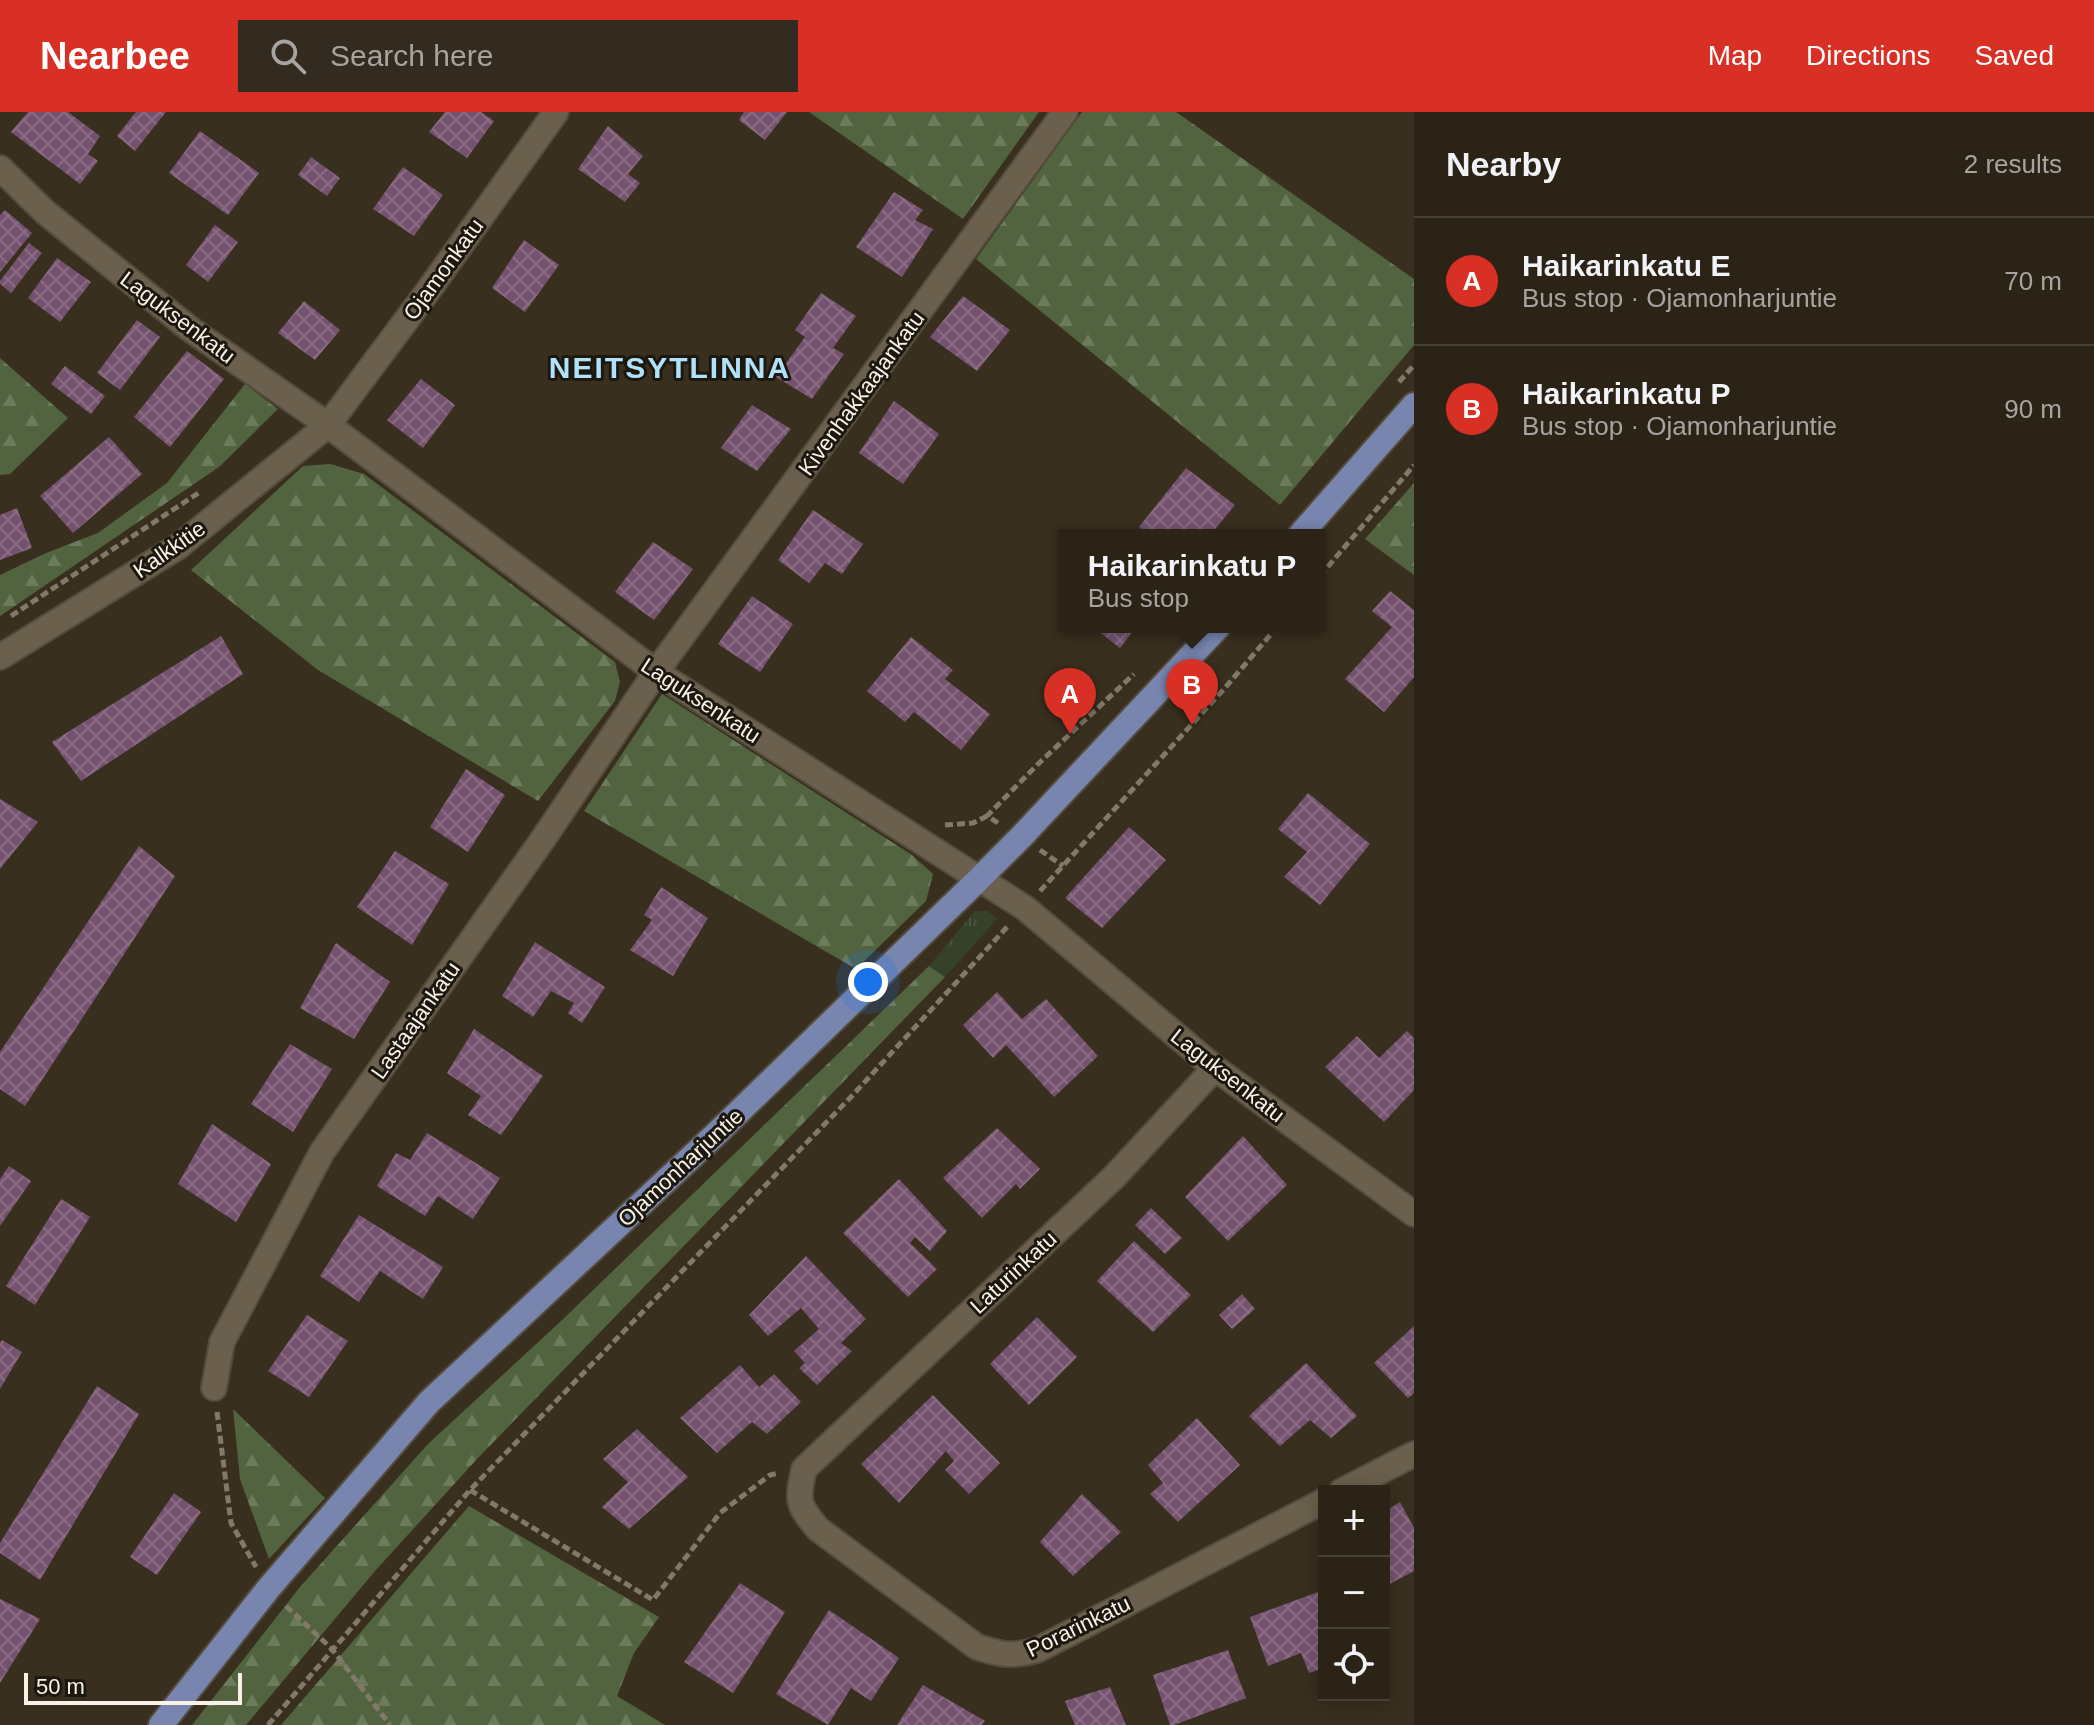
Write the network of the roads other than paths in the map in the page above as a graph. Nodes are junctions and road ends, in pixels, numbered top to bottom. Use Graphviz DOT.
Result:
graph roads {
  1 [pos="556,112"];
  2 [pos="1065,112"];
  3 [pos="0,168"];
  4 [pos="1414,405"];
  5 [pos="328,425"];
  6 [pos="1305,529"];
  7 [pos="1212,633"];
  8 [pos="0,657"];
  9 [pos="656,672"];
  10 [pos="979,879"];
  11 [pos="1215,1068"];
  12 [pos="1411,1205"];
  13 [pos="214,1388"];
  14 [pos="1414,1454"];
  15 [pos="804,1469"];
  16 [pos="1354,1485"];
  17 [pos="1318,1504"];
  18 [pos="161,1725"];
  1 -- 5 [label="street, Ojamonkatu"];
  2 -- 9 [label="street, Kivenhakkaajankatu"];
  3 -- 5 [label="street, Laguksenkatu"];
  4 -- 6 [label="main road"];
  5 -- 8 [label="street, Kalkkitie"];
  5 -- 9 [label="street, Laguksenkatu"];
  7 -- 10 [label="main road, Ojamonharjuntie"];
  9 -- 10 [label="street, Laguksenkatu"];
  9 -- 13 [label="street, Lastaajankatu"];
  10 -- 11 [label="street, Laguksenkatu"];
  10 -- 18 [label="main road, Ojamonharjuntie"];
  11 -- 12 [label="street, Laguksenkatu"];
  11 -- 15 [label="street, Laturinkatu"];
  14 -- 16 [label="street"];
  15 -- 17 [label="street, Porarinkatu"];
}
